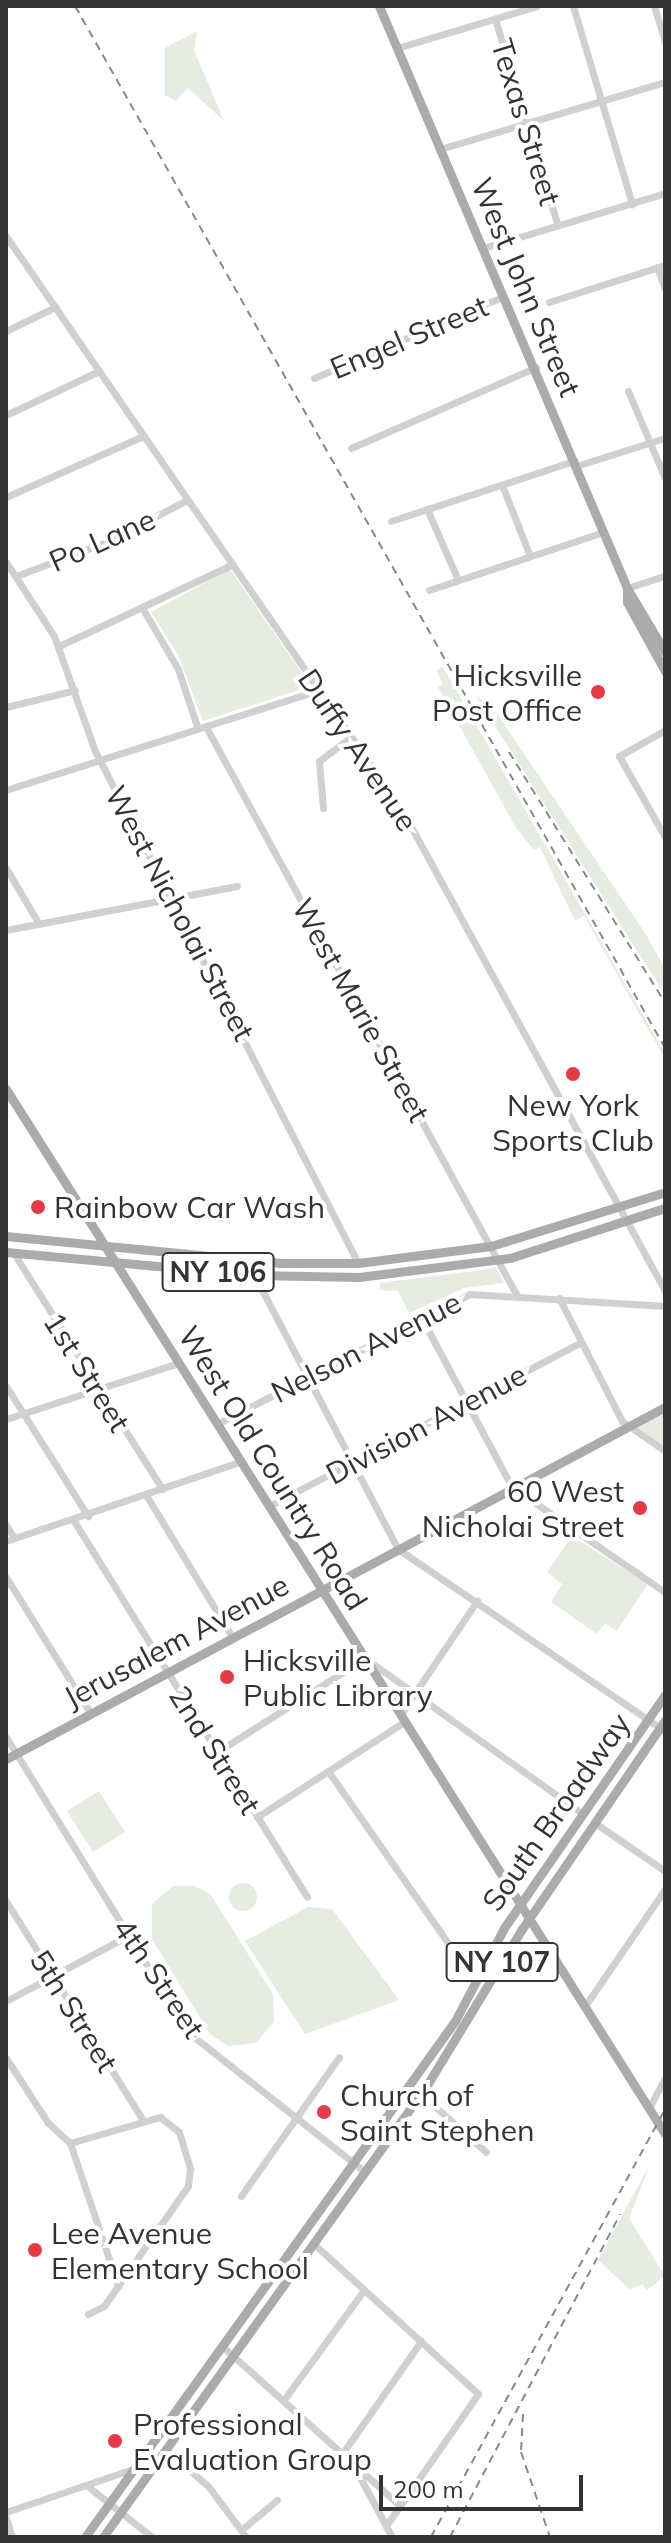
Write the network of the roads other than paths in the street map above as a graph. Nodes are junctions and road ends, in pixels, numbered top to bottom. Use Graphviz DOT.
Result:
graph roads {
  1 [pos="379,6"];
  2 [pos="537,6"];
  3 [pos="573,6"];
  4 [pos="654,6"];
  5 [pos="495,19"];
  6 [pos="665,42"];
  7 [pos="397,48"];
  8 [pos="665,82"];
  9 [pos="601,101"];
  10 [pos="526,123"];
  11 [pos="440,149"];
  12 [pos="665,193"];
  13 [pos="632,204"];
  14 [pos="558,226"];
  15 [pos="6,236"];
  16 [pos="483,248"];
  17 [pos="661,266"];
  18 [pos="665,289"];
  19 [pos="504,296"];
  20 [pos="549,302"];
  21 [pos="55,307"];
  22 [pos="6,331"];
  23 [pos="536,367"];
  24 [pos="99,371"];
  25 [pos="314,378"];
  26 [pos="628,391"];
  27 [pos="6,415"];
  28 [pos="143,436"];
  29 [pos="665,438"];
  30 [pos="650,443"];
  31 [pos="351,448"];
  32 [pos="575,464"];
  33 [pos="665,478"];
  34 [pos="502,485"];
  35 [pos="6,497"];
  36 [pos="187,500"];
  37 [pos="427,509"];
  38 [pos="391,521"];
  39 [pos="603,532"];
  40 [pos="530,556"];
  41 [pos="6,562"];
  42 [pos="233,564"];
  43 [pos="16,576"];
  44 [pos="665,576"];
  45 [pos="458,580"];
  46 [pos="627,588"];
  47 [pos="429,590"];
  48 [pos="144,611"];
  49 [pos="644,632"];
  50 [pos="656,634"];
  51 [pos="59,646"];
  52 [pos="665,652"];
  53 [pos="665,671"];
  54 [pos="75,690"];
  55 [pos="319,690"];
  56 [pos="6,707"];
  57 [pos="202,728"];
  58 [pos="665,730"];
  59 [pos="351,737"];
  60 [pos="100,760"];
  61 [pos="6,790"];
  62 [pos="323,808"];
  63 [pos="661,822"];
  64 [pos="665,837"];
  65 [pos="6,868"];
  66 [pos="237,886"];
  67 [pos="172,897"];
  68 [pos="39,924"];
  69 [pos="6,930"];
  70 [pos="6,1089"];
  71 [pos="665,1192"];
  72 [pos="665,1208"];
  73 [pos="621,1209"];
  74 [pos="628,1223"];
  75 [pos="6,1236"];
  76 [pos="101,1244"];
  77 [pos="491,1246"];
  78 [pos="10,1252"];
  79 [pos="498,1260"];
  80 [pos="263,1261"];
  81 [pos="113,1262"];
  82 [pos="358,1263"];
  83 [pos="254,1275"];
  84 [pos="265,1275"];
  85 [pos="359,1277"];
  86 [pos="665,1291"];
  87 [pos="516,1294"];
  88 [pos="559,1298"];
  89 [pos="665,1306"];
  90 [pos="420,1315"];
  91 [pos="582,1342"];
  92 [pos="178,1363"];
  93 [pos="307,1376"];
  94 [pos="6,1386"];
  95 [pos="98,1388"];
  96 [pos="466,1403"];
  97 [pos="665,1407"];
  98 [pos="23,1413"];
  99 [pos="6,1419"];
  100 [pos="217,1424"];
  101 [pos="630,1426"];
  102 [pos="665,1451"];
  103 [pos="242,1461"];
  104 [pos="353,1463"];
  105 [pos="512,1487"];
  106 [pos="162,1489"];
  107 [pos="146,1495"];
  108 [pos="269,1506"];
  109 [pos="88,1516"];
  110 [pos="74,1521"];
  111 [pos="6,1525"];
  112 [pos="10,1540"];
  113 [pos="398,1549"];
  114 [pos="6,1577"];
  115 [pos="322,1591"];
  116 [pos="665,1592"];
  117 [pos="477,1601"];
  118 [pos="233,1638"];
  119 [pos="365,1658"];
  120 [pos="167,1673"];
  121 [pos="665,1695"];
  122 [pos="411,1698"];
  123 [pos="91,1714"];
  124 [pos="402,1718"];
  125 [pos="659,1725"];
  126 [pos="6,1737"];
  127 [pos="217,1752"];
  128 [pos="16,1754"];
  129 [pos="6,1759"];
  130 [pos="328,1771"];
  131 [pos="583,1814"];
  132 [pos="257,1817"];
  133 [pos="595,1823"];
  134 [pos="665,1871"];
  135 [pos="665,1889"];
  136 [pos="307,1897"];
  137 [pos="6,1901"];
  138 [pos="527,1910"];
  139 [pos="129,1935"];
  140 [pos="53,1976"];
  141 [pos="475,1982"];
  142 [pos="6,2001"];
  143 [pos="585,2006"];
  144 [pos="339,2057"];
  145 [pos="6,2058"];
  146 [pos="665,2078"];
  147 [pos="421,2094"];
  148 [pos="649,2108"];
  149 [pos="295,2116"];
  150 [pos="143,2120"];
  151 [pos="665,2134"];
  152 [pos="70,2143"];
  153 [pos="486,2152"];
  154 [pos="353,2162"];
  155 [pos="365,2172"];
  156 [pos="241,2196"];
  157 [pos="314,2244"];
  158 [pos="118,2286"];
  159 [pos="364,2290"];
  160 [pos="88,2314"];
  161 [pos="421,2341"];
  162 [pos="222,2346"];
  163 [pos="234,2356"];
  164 [pos="283,2401"];
  165 [pos="166,2450"];
  166 [pos="342,2454"];
  167 [pos="353,2463"];
  168 [pos="135,2468"];
  169 [pos="86,2485"];
  170 [pos="277,2500"];
  171 [pos="111,2501"];
  172 [pos="399,2505"];
  173 [pos="124,2509"];
  174 [pos="6,2512"];
  175 [pos="6,2518"];
  176 [pos="385,2525"];
  177 [pos="244,2534"];
  178 [pos="12,2537"];
  179 [pos="85,2537"];
  180 [pos="103,2537"];
  181 [pos="152,2537"];
  182 [pos="392,2537"];
  1 -- 7 [label="main road, West John Street"];
  2 -- 5 [label="street"];
  3 -- 9 [label="street"];
  4 -- 6 [label="street"];
  5 -- 7 [label="street"];
  5 -- 10 [label="street, Texas Street"];
  7 -- 11 [label="main road, West John Street"];
  8 -- 9 [label="street"];
  9 -- 10 [label="street"];
  9 -- 13 [label="street"];
  10 -- 11 [label="street"];
  10 -- 14 [label="street, Texas Street"];
  11 -- 16 [label="main road, West John Street"];
  12 -- 13 [label="street"];
  13 -- 14 [label="street"];
  14 -- 16 [label="street"];
  15 -- 21 [label="street, Duffy Avenue"];
  16 -- 19 [label="main road, West John Street"];
  17 -- 18 [label="street"];
  17 -- 20 [label="street"];
  19 -- 23 [label="main road, West John Street"];
  19 -- 25 [label="street, Engel Street"];
  21 -- 22 [label="street"];
  21 -- 24 [label="street, Duffy Avenue"];
  23 -- 31 [label="street"];
  23 -- 32 [label="main road, West John Street"];
  24 -- 27 [label="street"];
  24 -- 28 [label="street, Duffy Avenue"];
  26 -- 30 [label="street"];
  28 -- 35 [label="street"];
  28 -- 36 [label="street, Duffy Avenue"];
  29 -- 30 [label="street"];
  30 -- 32 [label="street"];
  30 -- 33 [label="street"];
  32 -- 34 [label="street"];
  32 -- 39 [label="main road, West John Street"];
  34 -- 37 [label="street"];
  34 -- 40 [label="street"];
  36 -- 42 [label="street, Duffy Avenue"];
  36 -- 43 [label="street, Po Lane"];
  37 -- 38 [label="street"];
  37 -- 45 [label="street"];
  39 -- 40 [label="street"];
  39 -- 46 [label="main road, West John Street"];
  40 -- 45 [label="street"];
  41 -- 43 [label="street, West Nicholai Street"];
  42 -- 48 [label="street"];
  42 -- 55 [label="street, Duffy Avenue"];
  43 -- 51 [label="street, West Nicholai Street"];
  44 -- 46 [label="street"];
  45 -- 47 [label="street"];
  46 -- 49 [label="main road, West John Street"];
  46 -- 50 [label="main road, West John Street"];
  48 -- 51 [label="street"];
  48 -- 57 [label="street, West Marie Street"];
  49 -- 50 [label="main road"];
  49 -- 53 [label="main road, West John Street"];
  50 -- 52 [label="main road, West John Street"];
  51 -- 54 [label="street, West Nicholai Street"];
  54 -- 56 [label="street"];
  54 -- 60 [label="street, West Nicholai Street"];
  55 -- 57 [label="street"];
  55 -- 59 [label="street, Duffy Avenue"];
  57 -- 60 [label="street"];
  57 -- 77 [label="street, West Marie Street"];
  58 -- 63 [label="street"];
  59 -- 62 [label="street"];
  59 -- 73 [label="street, Duffy Avenue"];
  60 -- 61 [label="street"];
  60 -- 67 [label="street, West Nicholai Street"];
  63 -- 64 [label="street"];
  65 -- 68 [label="street"];
  66 -- 67 [label="street"];
  67 -- 68 [label="street"];
  67 -- 82 [label="street, West Nicholai Street"];
  68 -- 69 [label="street"];
  70 -- 76 [label="main road, West Old Country Road"];
  71 -- 73 [label="main road, NY 106"];
  72 -- 74 [label="main road, NY 106"];
  73 -- 74 [label="street, Duffy Avenue"];
  73 -- 77 [label="main road, NY 106"];
  74 -- 79 [label="main road, NY 106"];
  74 -- 86 [label="street, Duffy Avenue"];
  75 -- 76 [label="main road, NY 106"];
  76 -- 80 [label="main road, NY 106"];
  76 -- 81 [label="main road, West Old Country Road"];
  77 -- 79 [label="street, West Marie Street"];
  77 -- 82 [label="main road, NY 106"];
  78 -- 81 [label="main road, NY 106"];
  78 -- 95 [label="street, 1st Street"];
  79 -- 85 [label="main road, NY 106"];
  79 -- 87 [label="street, West Marie Street"];
  80 -- 82 [label="main road, NY 106"];
  80 -- 84 [label="main road"];
  81 -- 83 [label="main road, NY 106"];
  81 -- 92 [label="main road, West Old Country Road"];
  82 -- 85 [label="main road"];
  83 -- 84 [label="main road, NY 106"];
  83 -- 93 [label="street"];
  84 -- 85 [label="main road, NY 106"];
  87 -- 88 [label="street, Nelson Avenue"];
  87 -- 90 [label="street, Nelson Avenue"];
  88 -- 89 [label="street, Nelson Avenue"];
  88 -- 91 [label="street"];
  90 -- 93 [label="street, Nelson Avenue"];
  90 -- 96 [label="street"];
  91 -- 96 [label="street, Division Avenue"];
  91 -- 101 [label="street"];
  92 -- 95 [label="street"];
  92 -- 100 [label="main road, West Old Country Road"];
  93 -- 100 [label="street, Nelson Avenue"];
  93 -- 104 [label="street"];
  94 -- 98 [label="street"];
  95 -- 98 [label="street"];
  95 -- 106 [label="street, 1st Street"];
  96 -- 104 [label="street, Division Avenue"];
  96 -- 105 [label="street"];
  97 -- 101 [label="main road, Jerusalem Avenue"];
  98 -- 99 [label="street"];
  98 -- 109 [label="street"];
  100 -- 103 [label="main road, West Old Country Road"];
  101 -- 102 [label="street"];
  101 -- 105 [label="main road, Jerusalem Avenue"];
  103 -- 106 [label="street"];
  103 -- 108 [label="main road, West Old Country Road"];
  104 -- 108 [label="street, Division Avenue"];
  104 -- 113 [label="street"];
  105 -- 113 [label="main road, Jerusalem Avenue"];
  105 -- 116 [label="street"];
  106 -- 107 [label="street"];
  107 -- 109 [label="street"];
  107 -- 118 [label="street"];
  108 -- 115 [label="main road, West Old Country Road"];
  109 -- 110 [label="street"];
  110 -- 112 [label="street"];
  110 -- 120 [label="street, 2nd Street"];
  111 -- 112 [label="street"];
  113 -- 115 [label="main road, Jerusalem Avenue"];
  113 -- 117 [label="street"];
  114 -- 123 [label="street"];
  115 -- 118 [label="main road, Jerusalem Avenue"];
  115 -- 119 [label="main road, West Old Country Road"];
  117 -- 122 [label="street"];
  117 -- 125 [label="street"];
  118 -- 120 [label="main road, Jerusalem Avenue"];
  119 -- 122 [label="street"];
  119 -- 124 [label="main road, West Old Country Road"];
  119 -- 127 [label="street"];
  120 -- 123 [label="main road, Jerusalem Avenue"];
  120 -- 127 [label="street, 2nd Street"];
  121 -- 125 [label="main road, South Broadway / NY 107"];
  122 -- 124 [label="street"];
  122 -- 131 [label="street"];
  123 -- 128 [label="main road, Jerusalem Avenue"];
  124 -- 130 [label="street"];
  124 -- 138 [label="main road, West Old Country Road"];
  125 -- 131 [label="main road, South Broadway / NY 107"];
  125 -- 133 [label="main road, South Broadway / NY 107"];
  126 -- 128 [label="street, 4th Street"];
  127 -- 132 [label="street, 2nd Street"];
  128 -- 129 [label="main road, Jerusalem Avenue"];
  128 -- 139 [label="street, 4th Street"];
  130 -- 132 [label="street"];
  130 -- 141 [label="street"];
  131 -- 138 [label="main road, South Broadway / NY 107"];
  132 -- 136 [label="street, 2nd Street"];
  133 -- 134 [label="street"];
  133 -- 138 [label="main road, South Broadway / NY 107"];
  135 -- 143 [label="street"];
  137 -- 140 [label="street, 5th Street"];
  138 -- 141 [label="main road, South Broadway / NY 107"];
  138 -- 143 [label="main road, West Old Country Road"];
  138 -- 147 [label="main road, South Broadway / NY 107"];
  139 -- 140 [label="street"];
  139 -- 149 [label="street, 4th Street"];
  140 -- 142 [label="street"];
  140 -- 150 [label="street, 5th Street"];
  141 -- 154 [label="main road, South Broadway / NY 107"];
  143 -- 148 [label="main road, West Old Country Road"];
  144 -- 149 [label="street"];
  145 -- 152 [label="street"];
  146 -- 148 [label="street"];
  147 -- 153 [label="street"];
  147 -- 155 [label="main road, South Broadway / NY 107"];
  148 -- 151 [label="main road, West Old Country Road"];
  149 -- 154 [label="street, 4th Street"];
  149 -- 156 [label="street"];
  150 -- 152 [label="street"];
  150 -- 158 [label="street"];
  152 -- 158 [label="street"];
  154 -- 155 [label="street, 4th Street"];
  154 -- 162 [label="main road, South Broadway / NY 107"];
  155 -- 157 [label="main road, South Broadway / NY 107"];
  157 -- 159 [label="street"];
  157 -- 163 [label="main road, NY 107"];
  158 -- 160 [label="street"];
  159 -- 161 [label="street"];
  159 -- 164 [label="street"];
  161 -- 166 [label="street"];
  161 -- 172 [label="street"];
  162 -- 163 [label="street"];
  162 -- 168 [label="main road, NY 107"];
  163 -- 164 [label="street"];
  163 -- 165 [label="main road, NY 107"];
  164 -- 166 [label="street"];
  165 -- 173 [label="main road, NY 107"];
  165 -- 177 [label="street"];
  166 -- 167 [label="street"];
  167 -- 172 [label="street"];
  167 -- 176 [label="street"];
  168 -- 169 [label="street"];
  168 -- 171 [label="main road, NY 107"];
  169 -- 171 [label="street"];
  169 -- 174 [label="street"];
  170 -- 177 [label="street"];
  171 -- 173 [label="street"];
  171 -- 179 [label="main road, NY 107"];
  172 -- 176 [label="street"];
  173 -- 180 [label="main road, NY 107"];
  173 -- 181 [label="street"];
  175 -- 178 [label="street"];
  176 -- 182 [label="street"];
}
